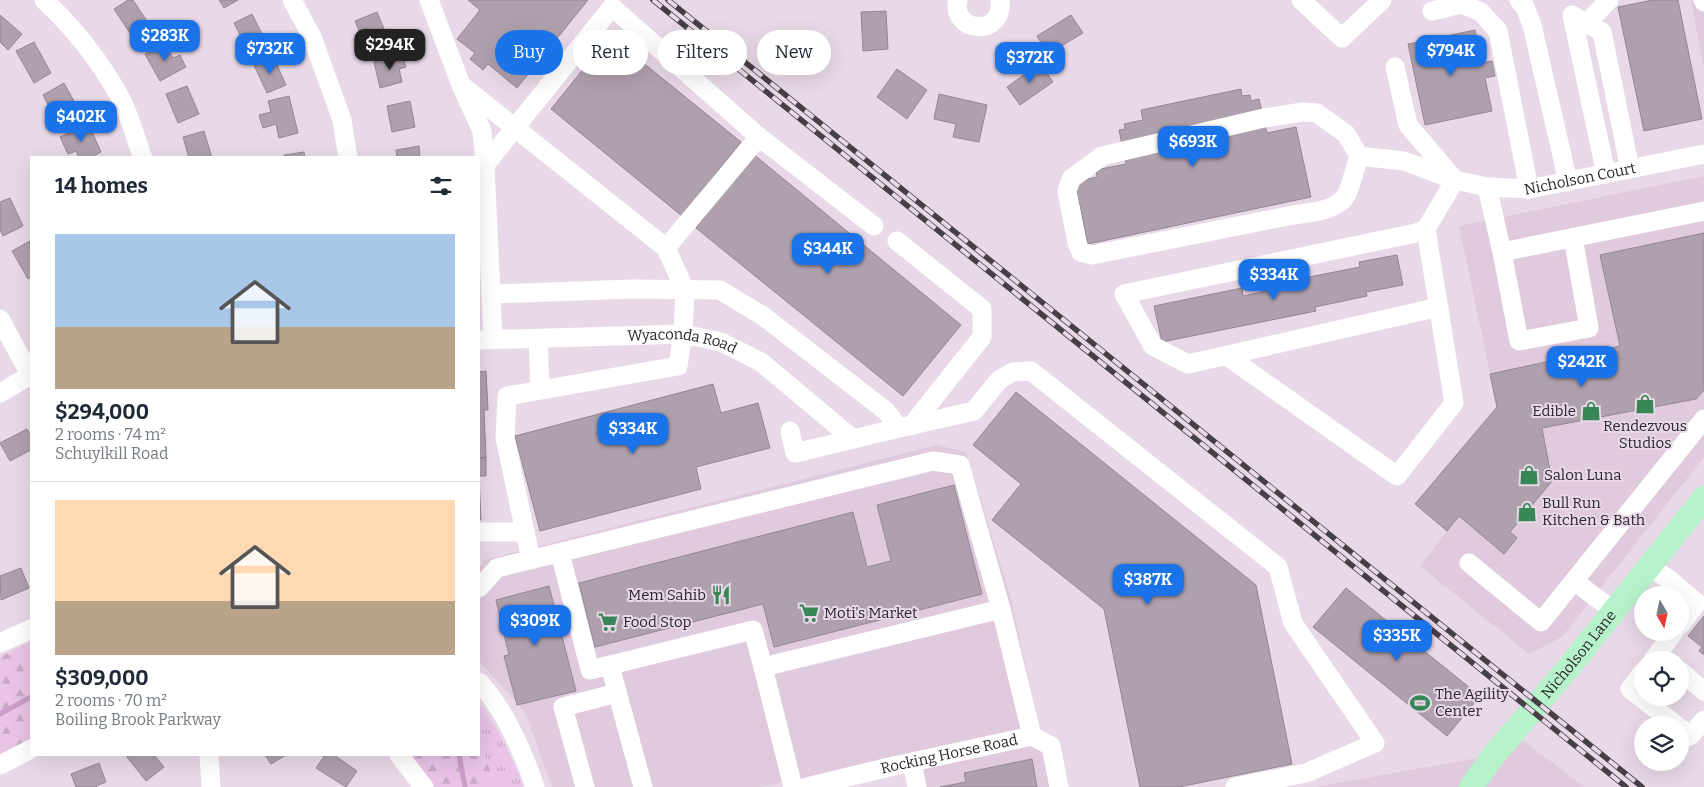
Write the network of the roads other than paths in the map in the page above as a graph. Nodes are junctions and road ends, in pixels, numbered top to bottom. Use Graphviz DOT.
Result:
graph roads {
  1 [pos="44,0"];
  2 [pos="292,0"];
  3 [pos="429,0"];
  4 [pos="958,0"];
  5 [pos="1000,0"];
  6 [pos="1301,0"];
  7 [pos="1519,0"];
  8 [pos="1609,0"];
  9 [pos="1374,2"];
  10 [pos="608,4"];
  11 [pos="1432,11"];
  12 [pos="1575,13"];
  13 [pos="1395,67"];
  14 [pos="461,85"];
  15 [pos="514,128"];
  16 [pos="758,137"];
  17 [pos="1704,154"];
  18 [pos="142,156"];
  19 [pos="348,156"];
  20 [pos="1359,156"];
  21 [pos="485,165"];
  22 [pos="1630,169"];
  23 [pos="1606,174"];
  24 [pos="1455,180"];
  25 [pos="1568,182"];
  26 [pos="1488,187"];
  27 [pos="1529,189"];
  28 [pos="1704,211"];
  29 [pos="874,226"];
  30 [pos="1426,229"];
  31 [pos="1572,238"];
  32 [pos="897,241"];
  33 [pos="666,248"];
  34 [pos="1502,252"];
  35 [pos="686,290"];
  36 [pos="491,294"];
  37 [pos="1440,307"];
  38 [pos="0,319"];
  39 [pos="683,334"];
  40 [pos="538,338"];
  41 [pos="486,340"];
  42 [pos="1227,356"];
  43 [pos="30,374"];
  44 [pos="30,377"];
  45 [pos="540,390"];
  46 [pos="0,393"];
  47 [pos="1704,418"];
  48 [pos="906,427"];
  49 [pos="790,431"];
  50 [pos="853,439"];
  51 [pos="1704,498"];
  52 [pos="480,532"];
  53 [pos="525,532"];
  54 [pos="560,553"];
  55 [pos="531,560"];
  56 [pos="1469,563"];
  57 [pos="1649,566"];
  58 [pos="1574,581"];
  59 [pos="480,587"];
  60 [pos="1700,602"];
  61 [pos="1001,609"];
  62 [pos="1614,611"];
  63 [pos="1689,615"];
  64 [pos="30,629"];
  65 [pos="0,643"];
  66 [pos="610,666"];
  67 [pos="763,667"];
  68 [pos="1689,679"];
  69 [pos="480,683"];
  70 [pos="1704,692"];
  71 [pos="617,693"];
  72 [pos="1651,706"];
  73 [pos="1664,716"];
  74 [pos="1704,720"];
  75 [pos="1689,735"];
  76 [pos="1032,736"];
  77 [pos="30,750"];
  78 [pos="209,756"];
  79 [pos="400,756"];
  80 [pos="912,762"];
  81 [pos="0,765"];
  82 [pos="582,786"];
  83 [pos="211,787"];
  84 [pos="424,787"];
  85 [pos="535,787"];
  86 [pos="643,787"];
  87 [pos="794,787"];
  88 [pos="808,787"];
  89 [pos="916,787"];
  90 [pos="1060,787"];
  91 [pos="1236,787"];
  92 [pos="1471,787"];
  1 -- 18 [label="street"];
  2 -- 19 [label="street"];
  3 -- 14 [label="street"];
  4 -- 5 [label="street"];
  6 -- 9 [label="street"];
  7 -- 25 [label="street"];
  8 -- 12 [label="street"];
  10 -- 15 [label="street"];
  10 -- 16 [label="street"];
  11 -- 27 [label="street"];
  12 -- 22 [label="street"];
  12 -- 23 [label="street"];
  13 -- 24 [label="street"];
  14 -- 15 [label="street"];
  14 -- 21 [label="street"];
  15 -- 21 [label="street"];
  15 -- 33 [label="street"];
  16 -- 29 [label="street"];
  16 -- 33 [label="street"];
  17 -- 22 [label="street, Nicholson Court"];
  20 -- 20 [label="street"];
  20 -- 24 [label="street, Nicholson Court"];
  21 -- 36 [label="street"];
  22 -- 23 [label="street, Nicholson Court"];
  23 -- 25 [label="street, Nicholson Court"];
  24 -- 26 [label="street, Nicholson Court"];
  24 -- 30 [label="street"];
  25 -- 27 [label="street, Nicholson Court"];
  26 -- 27 [label="street, Nicholson Court"];
  26 -- 34 [label="street"];
  28 -- 31 [label="street"];
  30 -- 37 [label="street"];
  30 -- 42 [label="street"];
  31 -- 34 [label="street"];
  31 -- 34 [label="street"];
  32 -- 48 [label="street"];
  33 -- 35 [label="street"];
  35 -- 36 [label="street"];
  35 -- 39 [label="street"];
  35 -- 48 [label="street"];
  36 -- 41 [label="street"];
  37 -- 42 [label="street"];
  37 -- 42 [label="street"];
  38 -- 43 [label="street"];
  39 -- 40 [label="street, Wyaconda Road"];
  39 -- 45 [label="street"];
  39 -- 50 [label="street, Wyaconda Road"];
  40 -- 41 [label="street, Wyaconda Road"];
  40 -- 45 [label="street"];
  44 -- 46 [label="street"];
  45 -- 53 [label="street"];
  47 -- 58 [label="street"];
  48 -- 50 [label="street"];
  48 -- 91 [label="street"];
  49 -- 50 [label="street"];
  51 -- 57 [label="main road, Nicholson Lane"];
  52 -- 53 [label="street"];
  53 -- 55 [label="street"];
  54 -- 55 [label="street"];
  54 -- 61 [label="street"];
  54 -- 66 [label="street"];
  55 -- 59 [label="street"];
  56 -- 58 [label="street"];
  57 -- 60 [label="street"];
  57 -- 62 [label="main road, Nicholson Lane"];
  58 -- 62 [label="street"];
  60 -- 63 [label="street"];
  61 -- 67 [label="street"];
  61 -- 76 [label="street"];
  62 -- 92 [label="main road, Nicholson Lane"];
  64 -- 65 [label="street"];
  66 -- 67 [label="street"];
  66 -- 71 [label="street"];
  67 -- 87 [label="street"];
  68 -- 70 [label="street"];
  69 -- 85 [label="street"];
  71 -- 82 [label="street"];
  71 -- 86 [label="street"];
  72 -- 73 [label="street"];
  74 -- 75 [label="street"];
  76 -- 80 [label="street, Rocking Horse Road"];
  76 -- 90 [label="street"];
  77 -- 81 [label="street"];
  78 -- 83 [label="street"];
  79 -- 84 [label="street"];
  80 -- 88 [label="street, Rocking Horse Road"];
  80 -- 89 [label="street"];
}
